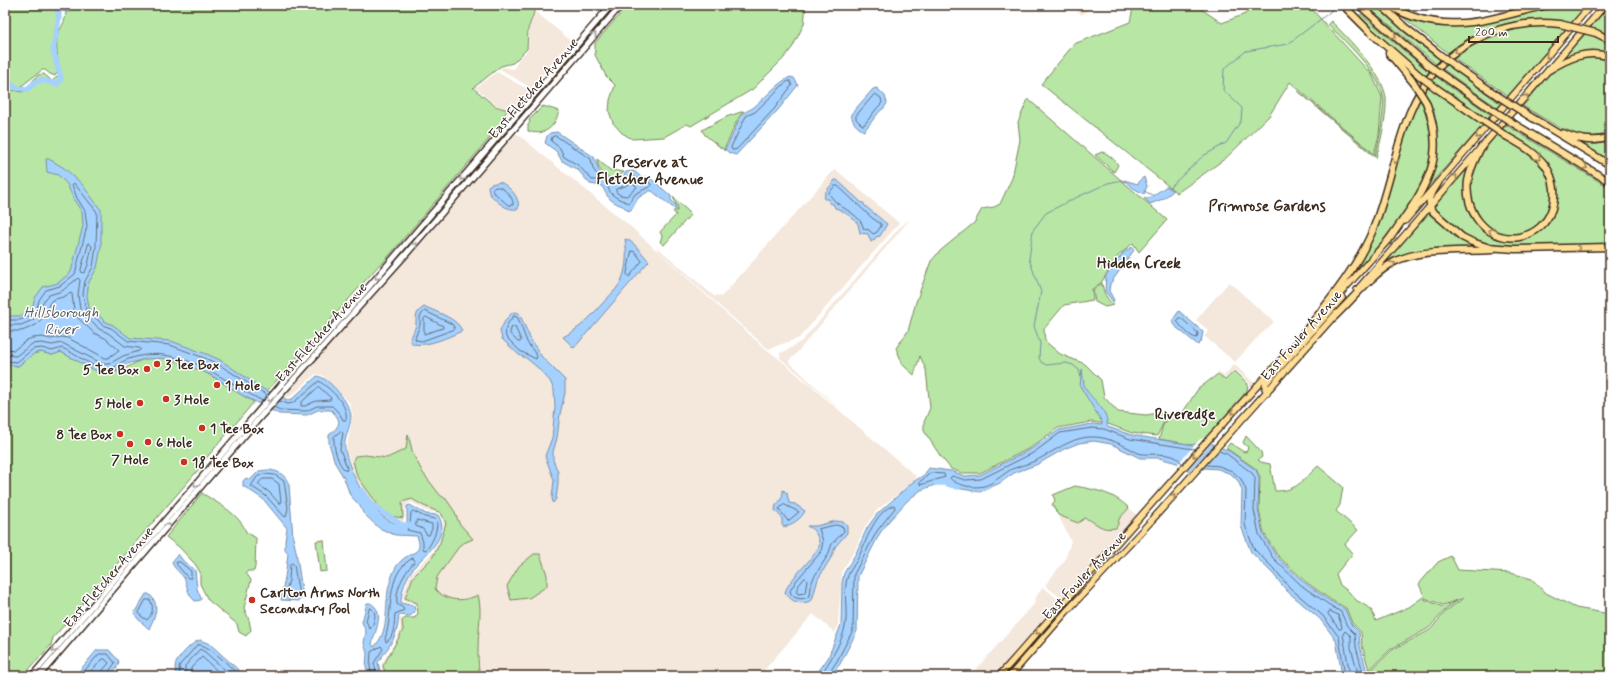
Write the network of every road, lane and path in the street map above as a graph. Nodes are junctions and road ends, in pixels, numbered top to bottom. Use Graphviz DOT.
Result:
graph roads {
  1 [pos="611,5"];
  2 [pos="621,5"];
  3 [pos="1343,5"];
  4 [pos="1359,5"];
  5 [pos="1381,5"];
  6 [pos="1388,5"];
  7 [pos="1547,5"];
  8 [pos="1591,5"];
  9 [pos="1606,5"];
  10 [pos="1369,31"];
  11 [pos="1610,40"];
  12 [pos="1610,57"];
  13 [pos="1549,70"];
  14 [pos="1527,115"];
  15 [pos="1610,137"];
  16 [pos="1481,147"];
  17 [pos="1610,165"];
  18 [pos="1610,182"];
  19 [pos="1438,183"];
  20 [pos="1429,206"];
  21 [pos="1388,241"];
  22 [pos="1610,247"];
  23 [pos="1515,249"];
  24 [pos="1368,262"];
  25 [pos="1333,318"];
  26 [pos="1297,342"];
  27 [pos="282,388"];
  28 [pos="1267,392"];
  29 [pos="260,414"];
  30 [pos="32,676"];
  31 [pos="39,676"];
  32 [pos="999,676"];
  33 [pos="1010,676"];
  1 -- 27 [label="main road, East Fletcher Avenue, one-way"];
  27 -- 2 [label="main road, East Fletcher Avenue, one-way"];
  3 -- 10 [label="highway"];
  4 -- 18 [label="highway, one-way, bridge"];
  5 -- 14 [label="highway, bridge"];
  6 -- 7 [label="highway"];
  8 -- 19 [label="main road, East Fowler Avenue, one-way"];
  9 -- 13 [label="main road, East Fowler Avenue"];
  10 -- 16 [label="highway, one-way, bridge"];
  10 -- 21 [label="highway, bridge"];
  11 -- 26 [label="highway, one-way, bridge"];
  12 -- 13 [label="highway"];
  16 -- 13 [label="main road, East Fowler Avenue, one-way"];
  14 -- 15 [label="highway"];
  14 -- 17 [label="highway"];
  20 -- 16 [label="main road, East Fowler Avenue, one-way"];
  19 -- 20 [label="highway"];
  19 -- 21 [label="main road, East Fowler Avenue"];
  20 -- 23 [label="highway"];
  20 -- 25 [label="main road, East Fowler Avenue"];
  21 -- 24 [label="main road, East Fowler Avenue"];
  23 -- 22 [label="highway, one-way"];
  25 -- 23 [label="highway, one-way"];
  24 -- 26 [label="main road, East Fowler Avenue"];
  24 -- 28 [label="main road"];
  25 -- 28 [label="main road, East Fowler Avenue"];
  26 -- 32 [label="main road, East Fowler Avenue, one-way"];
  27 -- 29 [label="main road, East Fletcher Avenue"];
  33 -- 28 [label="main road, East Fowler Avenue, one-way"];
  29 -- 30 [label="main road, East Fletcher Avenue, one-way"];
  31 -- 29 [label="main road, East Fletcher Avenue, one-way"];
}
